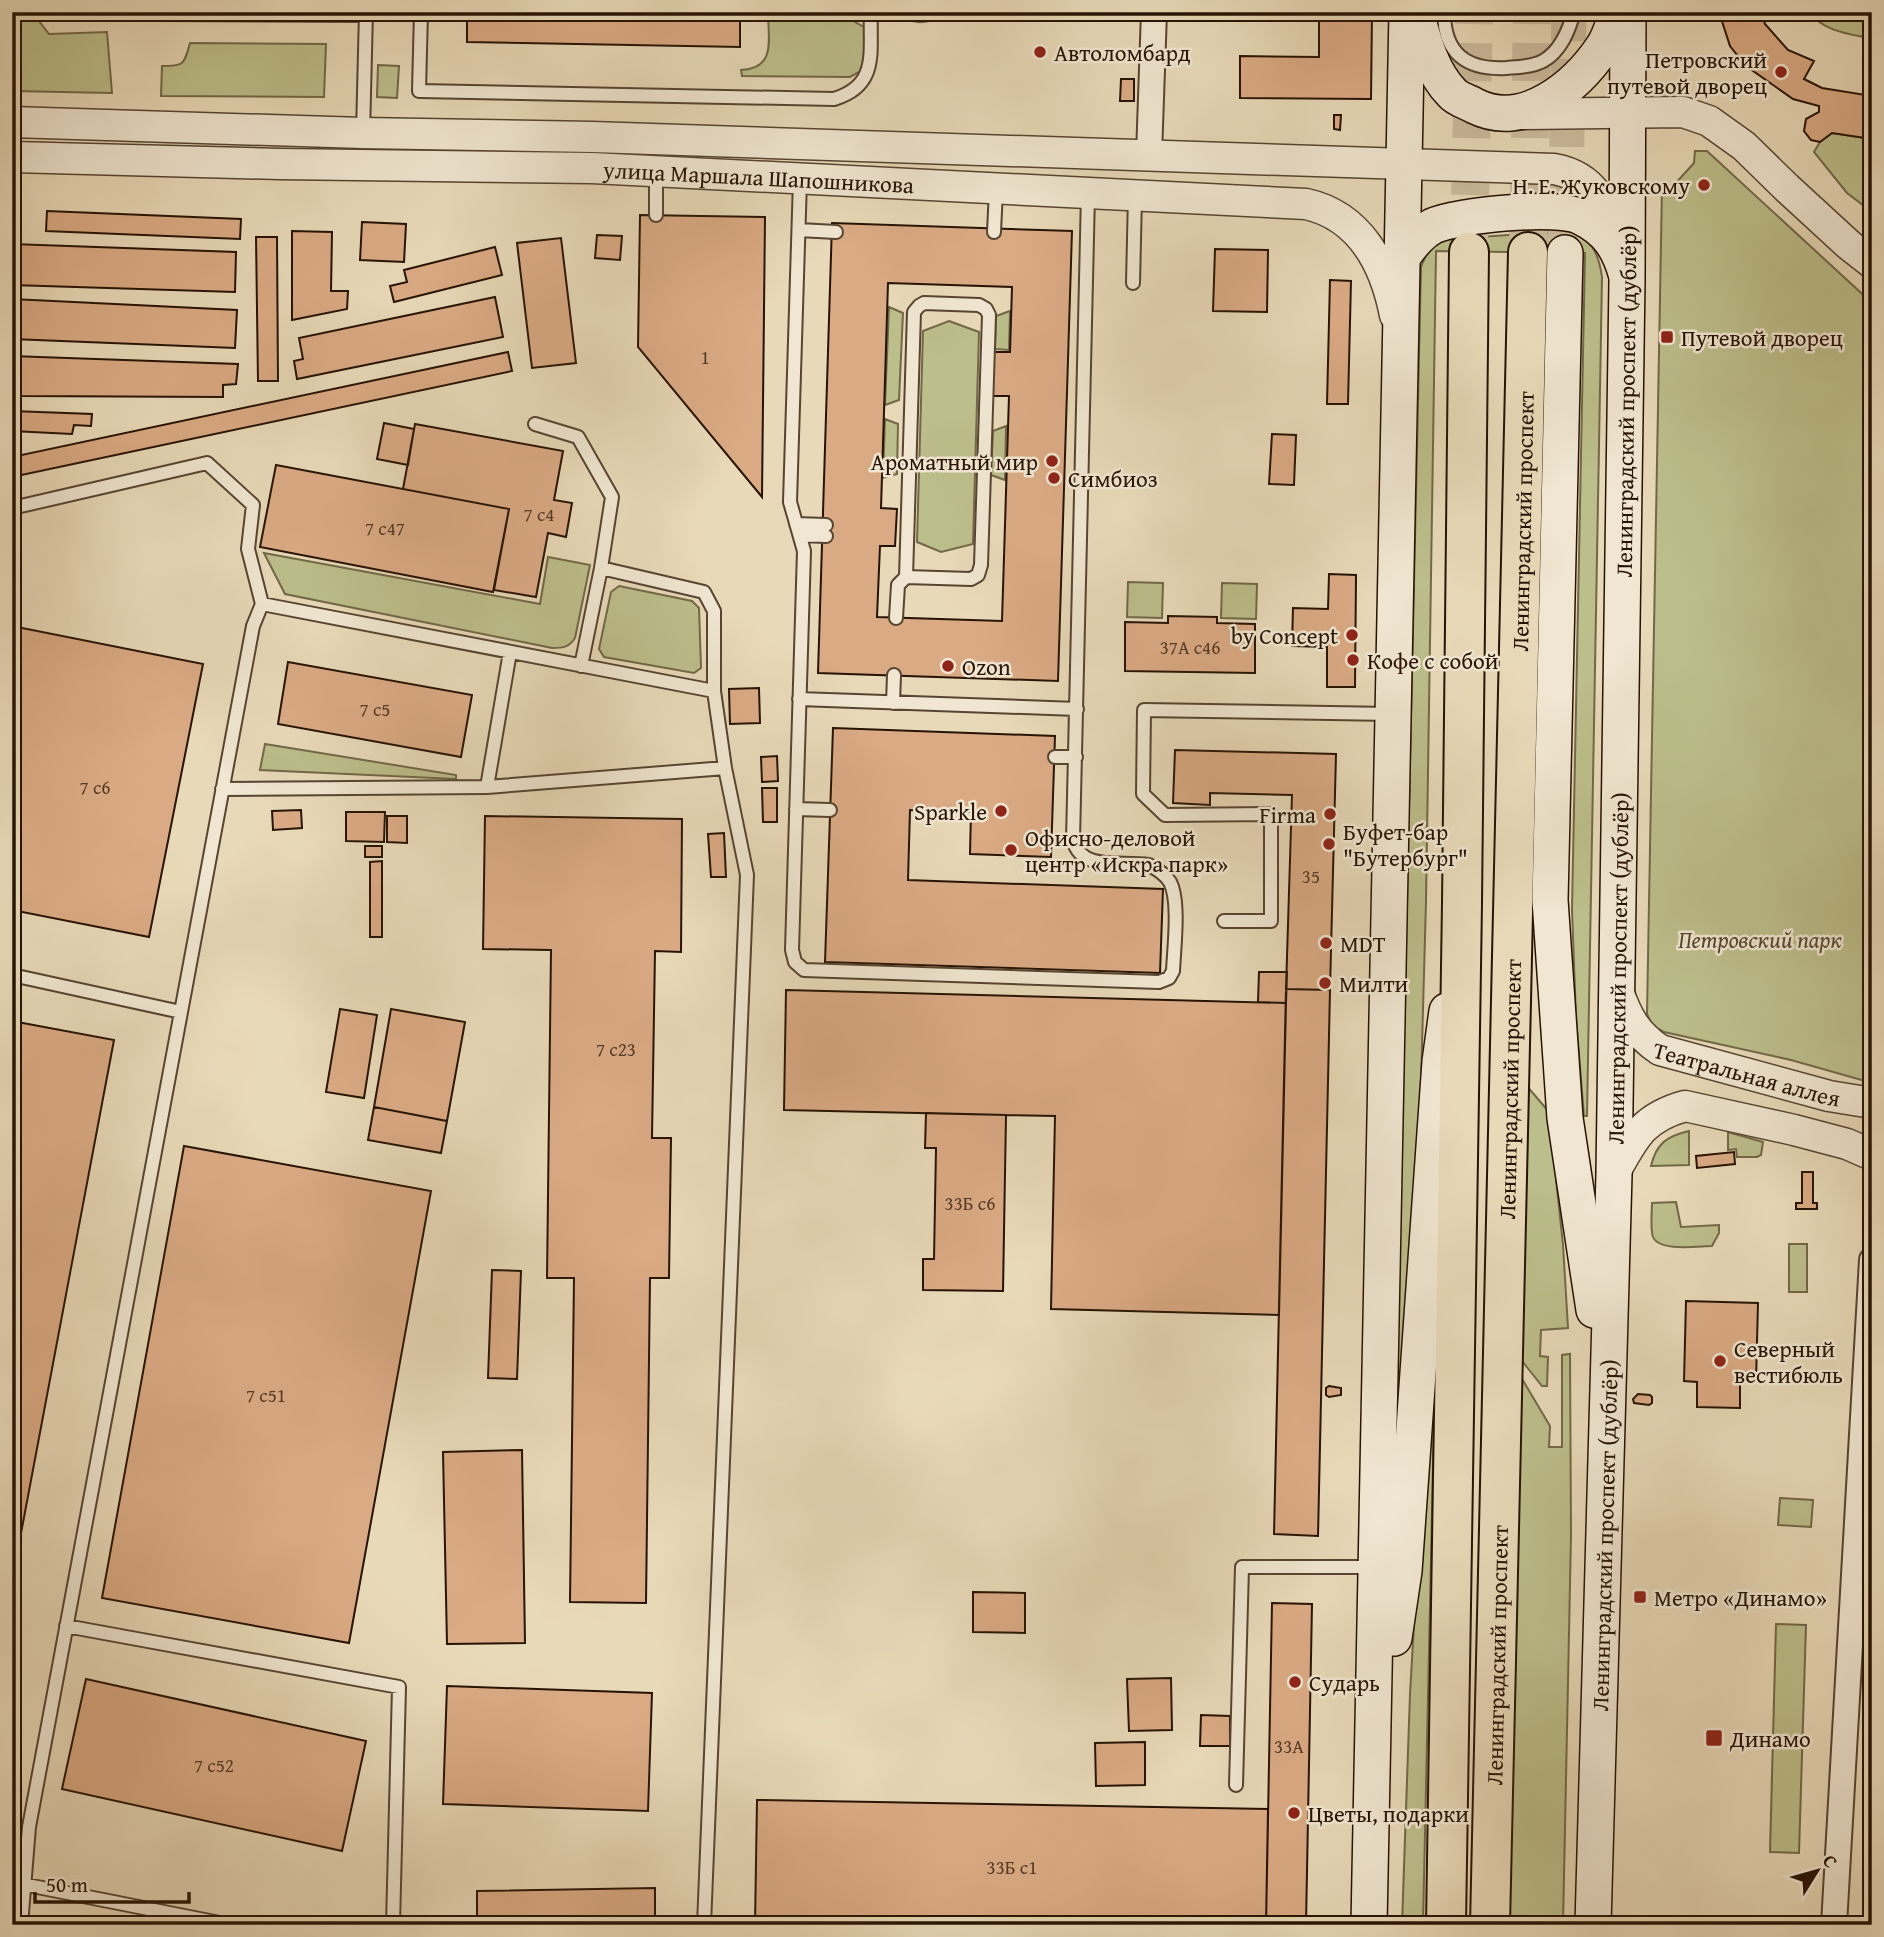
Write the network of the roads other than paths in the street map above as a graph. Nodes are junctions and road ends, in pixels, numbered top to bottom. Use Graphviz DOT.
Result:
graph roads {
  1 [pos="154,12"];
  2 [pos="421,12"];
  3 [pos="871,12"];
  4 [pos="1154,12"];
  5 [pos="1408,12"];
  6 [pos="1416,12"];
  7 [pos="1444,12"];
  8 [pos="1574,12"];
  9 [pos="1618,12"];
  10 [pos="1628,12"];
  11 [pos="366,13"];
  12 [pos="1627,111"];
  13 [pos="1511,114"];
  14 [pos="12,122"];
  15 [pos="363,133"];
  16 [pos="1149,155"];
  17 [pos="12,157"];
  18 [pos="1405,163"];
  19 [pos="656,172"];
  20 [pos="800,180"];
  21 [pos="996,190"];
  22 [pos="1088,194"];
  23 [pos="1135,196"];
  24 [pos="656,215"];
  25 [pos="799,230"];
  26 [pos="836,232"];
  27 [pos="994,232"];
  28 [pos="1469,252"];
  29 [pos="1547,252"];
  30 [pos="1403,256"];
  31 [pos="1872,263"];
  32 [pos="1624,266"];
  33 [pos="1132,283"];
  34 [pos="1400,361"];
  35 [pos="535,424"];
  36 [pos="12,508"];
  37 [pos="798,529"];
  38 [pos="826,530"];
  39 [pos="601,568"];
  40 [pos="906,577"];
  41 [pos="262,604"];
  42 [pos="896,618"];
  43 [pos="510,652"];
  44 [pos="581,666"];
  45 [pos="894,675"];
  46 [pos="714,691"];
  47 [pos="800,699"];
  48 [pos="893,703"];
  49 [pos="1077,709"];
  50 [pos="1394,714"];
  51 [pos="1055,757"];
  52 [pos="1076,757"];
  53 [pos="725,768"];
  54 [pos="486,787"];
  55 [pos="222,789"];
  56 [pos="796,809"];
  57 [pos="830,810"];
  58 [pos="1462,904"];
  59 [pos="1224,921"];
  60 [pos="12,975"];
  61 [pos="1617,987"];
  62 [pos="181,1012"];
  63 [pos="1872,1103"];
  64 [pos="1872,1126"];
  65 [pos="1872,1148"];
  66 [pos="1872,1155"];
  67 [pos="1614,1174"];
  68 [pos="1872,1260"];
  69 [pos="1606,1394"];
  70 [pos="1377,1567"];
  71 [pos="66,1626"];
  72 [pos="1236,1785"];
  73 [pos="1372,1792"];
  74 [pos="18,1884"];
  75 [pos="21,1925"];
  76 [pos="230,1925"];
  77 [pos="393,1925"];
  78 [pos="704,1925"];
  79 [pos="1368,1925"];
  80 [pos="1446,1925"];
  81 [pos="1490,1925"];
  82 [pos="1593,1925"];
  83 [pos="1834,1925"];
  1 -- 11 [label="lane"];
  2 -- 3 [label="lane"];
  4 -- 16 [label="street"];
  5 -- 18 [label="main road"];
  6 -- 13 [label="main road"];
  7 -- 8 [label="lane"];
  9 -- 13 [label="main road"];
  10 -- 12 [label="main road, Ленинградский проспект (дублёр)"];
  11 -- 15 [label="lane"];
  12 -- 13 [label="street"];
  12 -- 31 [label="street"];
  12 -- 32 [label="main road, Ленинградский проспект (дублёр)"];
  14 -- 15 [label="street, улица Маршала Шапошникова"];
  15 -- 16 [label="street, улица Маршала Шапошникова"];
  16 -- 18 [label="street, улица Маршала Шапошникова"];
  17 -- 19 [label="street, улица Маршала Шапошникова"];
  18 -- 30 [label="main road"];
  18 -- 32 [label="street, улица Маршала Шапошникова"];
  19 -- 20 [label="street, улица Маршала Шапошникова"];
  19 -- 24 [label="lane"];
  20 -- 21 [label="street, улица Маршала Шапошникова"];
  20 -- 25 [label="lane"];
  21 -- 22 [label="street, улица Маршала Шапошникова"];
  21 -- 27 [label="lane"];
  22 -- 23 [label="street, улица Маршала Шапошникова"];
  22 -- 49 [label="lane"];
  23 -- 33 [label="lane"];
  23 -- 34 [label="street, улица Маршала Шапошникова"];
  25 -- 26 [label="lane"];
  25 -- 37 [label="lane"];
  28 -- 58 [label="main road, Ленинградский проспект"];
  29 -- 69 [label="main road, Ленинградский проспект (дублёр)"];
  29 -- 81 [label="main road, Ленинградский проспект"];
  30 -- 32 [label="main road"];
  30 -- 34 [label="main road"];
  32 -- 61 [label="main road, Ленинградский проспект (дублёр)"];
  34 -- 50 [label="main road"];
  35 -- 39 [label="lane"];
  36 -- 41 [label="lane"];
  37 -- 38 [label="lane"];
  37 -- 47 [label="lane"];
  39 -- 44 [label="lane"];
  39 -- 46 [label="lane"];
  40 -- 40 [label="lane"];
  40 -- 42 [label="lane"];
  41 -- 43 [label="lane"];
  41 -- 55 [label="lane"];
  43 -- 44 [label="lane"];
  43 -- 54 [label="lane"];
  44 -- 46 [label="lane"];
  45 -- 48 [label="lane"];
  46 -- 53 [label="lane"];
  47 -- 48 [label="lane"];
  47 -- 56 [label="lane"];
  48 -- 49 [label="lane"];
  49 -- 52 [label="lane"];
  50 -- 59 [label="lane"];
  50 -- 70 [label="main road"];
  51 -- 52 [label="lane"];
  52 -- 56 [label="lane"];
  53 -- 54 [label="lane"];
  53 -- 78 [label="lane"];
  54 -- 55 [label="lane"];
  55 -- 62 [label="lane"];
  56 -- 57 [label="lane"];
  58 -- 73 [label="main road"];
  58 -- 80 [label="main road, Ленинградский проспект"];
  60 -- 62 [label="lane"];
  61 -- 63 [label="street, Театральная аллея"];
  61 -- 67 [label="main road, Ленинградский проспект (дублёр)"];
  62 -- 71 [label="lane"];
  64 -- 65 [label="street"];
  66 -- 67 [label="street, Театральная аллея"];
  67 -- 69 [label="main road, Ленинградский проспект (дублёр)"];
  68 -- 83 [label="street"];
  69 -- 82 [label="main road, Ленинградский проспект (дублёр)"];
  70 -- 72 [label="lane"];
  70 -- 73 [label="main road"];
  71 -- 74 [label="lane"];
  71 -- 77 [label="lane"];
  73 -- 79 [label="main road"];
  74 -- 75 [label="lane"];
  74 -- 76 [label="lane"];
}
